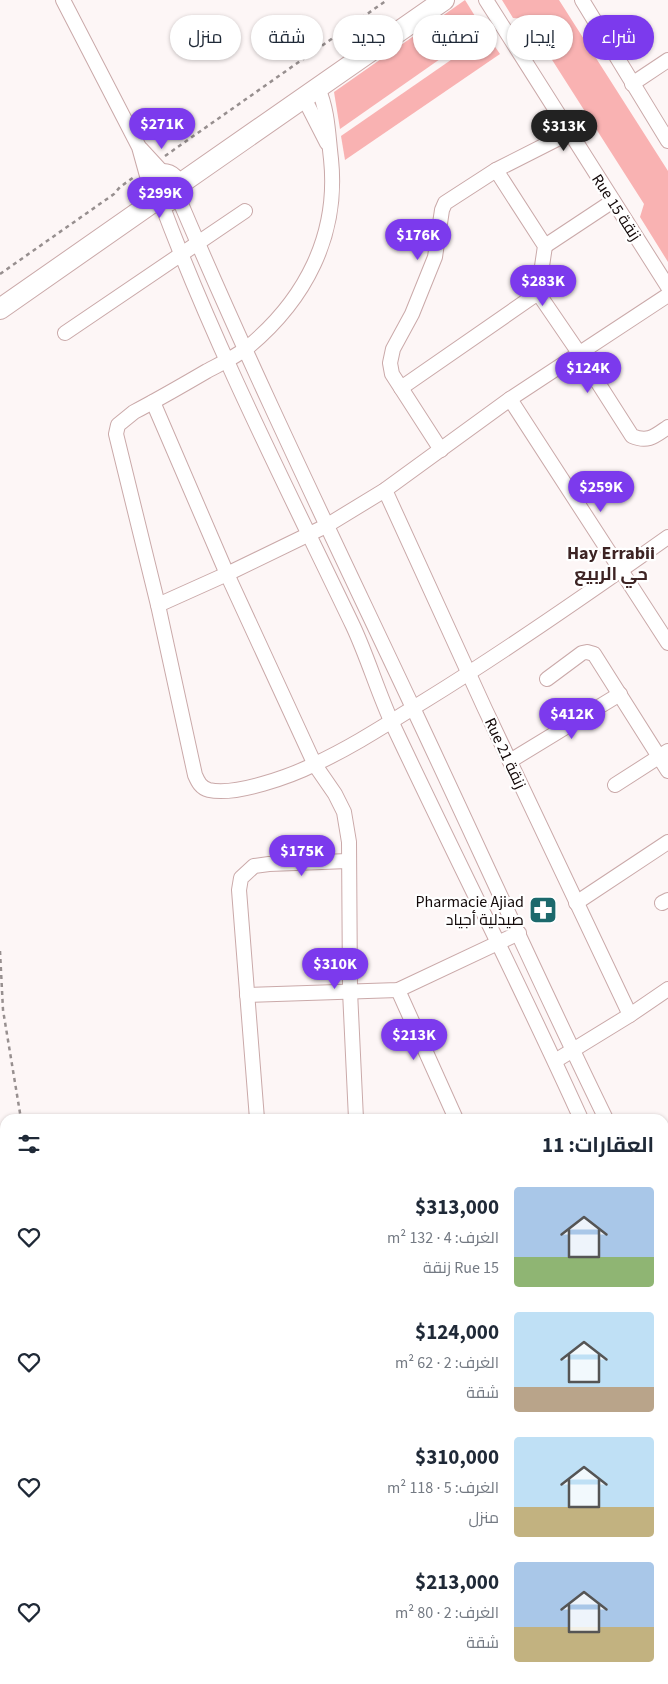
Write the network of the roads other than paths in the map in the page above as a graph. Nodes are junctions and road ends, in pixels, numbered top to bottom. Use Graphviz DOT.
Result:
graph roads {
  1 [pos="63,0"];
  2 [pos="425,0"];
  3 [pos="444,0"];
  4 [pos="486,0"];
  5 [pos="582,0"];
  6 [pos="668,60"];
  7 [pos="632,84"];
  8 [pos="311,93"];
  9 [pos="569,133"];
  10 [pos="668,141"];
  11 [pos="496,170"];
  12 [pos="160,183"];
  13 [pos="613,201"];
  14 [pos="245,211"];
  15 [pos="198,244"];
  16 [pos="545,246"];
  17 [pos="181,255"];
  18 [pos="668,287"];
  19 [pos="0,292"];
  20 [pos="538,293"];
  21 [pos="668,295"];
  22 [pos="0,309"];
  23 [pos="64,334"];
  24 [pos="246,349"];
  25 [pos="580,353"];
  26 [pos="227,360"];
  27 [pos="401,388"];
  28 [pos="510,400"];
  29 [pos="153,402"];
  30 [pos="668,427"];
  31 [pos="441,450"];
  32 [pos="385,490"];
  33 [pos="326,526"];
  34 [pos="309,534"];
  35 [pos="668,537"];
  36 [pos="621,570"];
  37 [pos="227,574"];
  38 [pos="158,605"];
  39 [pos="668,643"];
  40 [pos="469,674"];
  41 [pos="547,679"];
  42 [pos="620,694"];
  43 [pos="413,708"];
  44 [pos="392,722"];
  45 [pos="664,754"];
  46 [pos="510,761"];
  47 [pos="315,764"];
  48 [pos="668,771"];
  49 [pos="615,785"];
  50 [pos="668,842"];
  51 [pos="348,861"];
  52 [pos="576,903"];
  53 [pos="519,933"];
  54 [pos="499,943"];
  55 [pos="668,989"];
  56 [pos="350,990"];
  57 [pos="398,990"];
  58 [pos="247,995"];
  59 [pos="630,1015"];
  60 [pos="572,1050"];
  61 [pos="555,1061"];
  62 [pos="257,1114"];
  63 [pos="356,1114"];
  64 [pos="454,1114"];
  65 [pos="578,1114"];
  66 [pos="604,1114"];
  1 -- 12 [label="street"];
  2 -- 12 [label="main road"];
  3 -- 8 [label="main road"];
  4 -- 9 [label="street, Rue 15 زنقة"];
  5 -- 7 [label="street"];
  6 -- 7 [label="street"];
  7 -- 10 [label="street"];
  8 -- 12 [label="main road"];
  8 -- 24 [label="street"];
  9 -- 11 [label="street"];
  9 -- 13 [label="street, Rue 15 زنقة"];
  11 -- 16 [label="street"];
  11 -- 27 [label="street"];
  12 -- 15 [label="street"];
  12 -- 17 [label="street"];
  12 -- 19 [label="main road"];
  12 -- 22 [label="main road"];
  13 -- 16 [label="street"];
  13 -- 18 [label="street, Rue 15 زنقة"];
  14 -- 15 [label="street"];
  15 -- 17 [label="street"];
  15 -- 24 [label="street"];
  16 -- 20 [label="street"];
  17 -- 23 [label="street"];
  17 -- 26 [label="street"];
  20 -- 25 [label="street"];
  20 -- 27 [label="street"];
  21 -- 25 [label="street"];
  24 -- 26 [label="street"];
  24 -- 33 [label="street"];
  25 -- 28 [label="street"];
  25 -- 30 [label="street"];
  26 -- 29 [label="street"];
  26 -- 34 [label="street"];
  27 -- 31 [label="street"];
  28 -- 31 [label="street"];
  28 -- 36 [label="street"];
  29 -- 37 [label="street"];
  29 -- 38 [label="street"];
  31 -- 32 [label="street"];
  32 -- 33 [label="street"];
  32 -- 40 [label="street, Rue 21 زنقة"];
  33 -- 34 [label="street"];
  33 -- 43 [label="street"];
  34 -- 37 [label="street"];
  34 -- 44 [label="street"];
  35 -- 36 [label="street"];
  36 -- 39 [label="street"];
  36 -- 40 [label="street"];
  37 -- 38 [label="street"];
  37 -- 47 [label="street"];
  38 -- 47 [label="street"];
  40 -- 43 [label="street"];
  40 -- 46 [label="street, Rue 21 زنقة"];
  41 -- 42 [label="street"];
  42 -- 45 [label="street"];
  42 -- 46 [label="street"];
  43 -- 44 [label="street"];
  43 -- 53 [label="street"];
  44 -- 47 [label="street"];
  44 -- 54 [label="street"];
  45 -- 48 [label="street"];
  45 -- 49 [label="street"];
  46 -- 52 [label="street, Rue 21 زنقة"];
  47 -- 51 [label="street"];
  50 -- 52 [label="street"];
  51 -- 56 [label="street"];
  51 -- 58 [label="street"];
  52 -- 59 [label="street, Rue 21 زنقة"];
  53 -- 54 [label="street"];
  53 -- 60 [label="street"];
  54 -- 57 [label="street"];
  54 -- 61 [label="street"];
  55 -- 59 [label="street"];
  56 -- 57 [label="street"];
  56 -- 58 [label="street"];
  56 -- 63 [label="street"];
  57 -- 64 [label="street"];
  58 -- 62 [label="street"];
  59 -- 60 [label="street"];
  60 -- 61 [label="street"];
  60 -- 66 [label="street"];
  61 -- 65 [label="street"];
}
